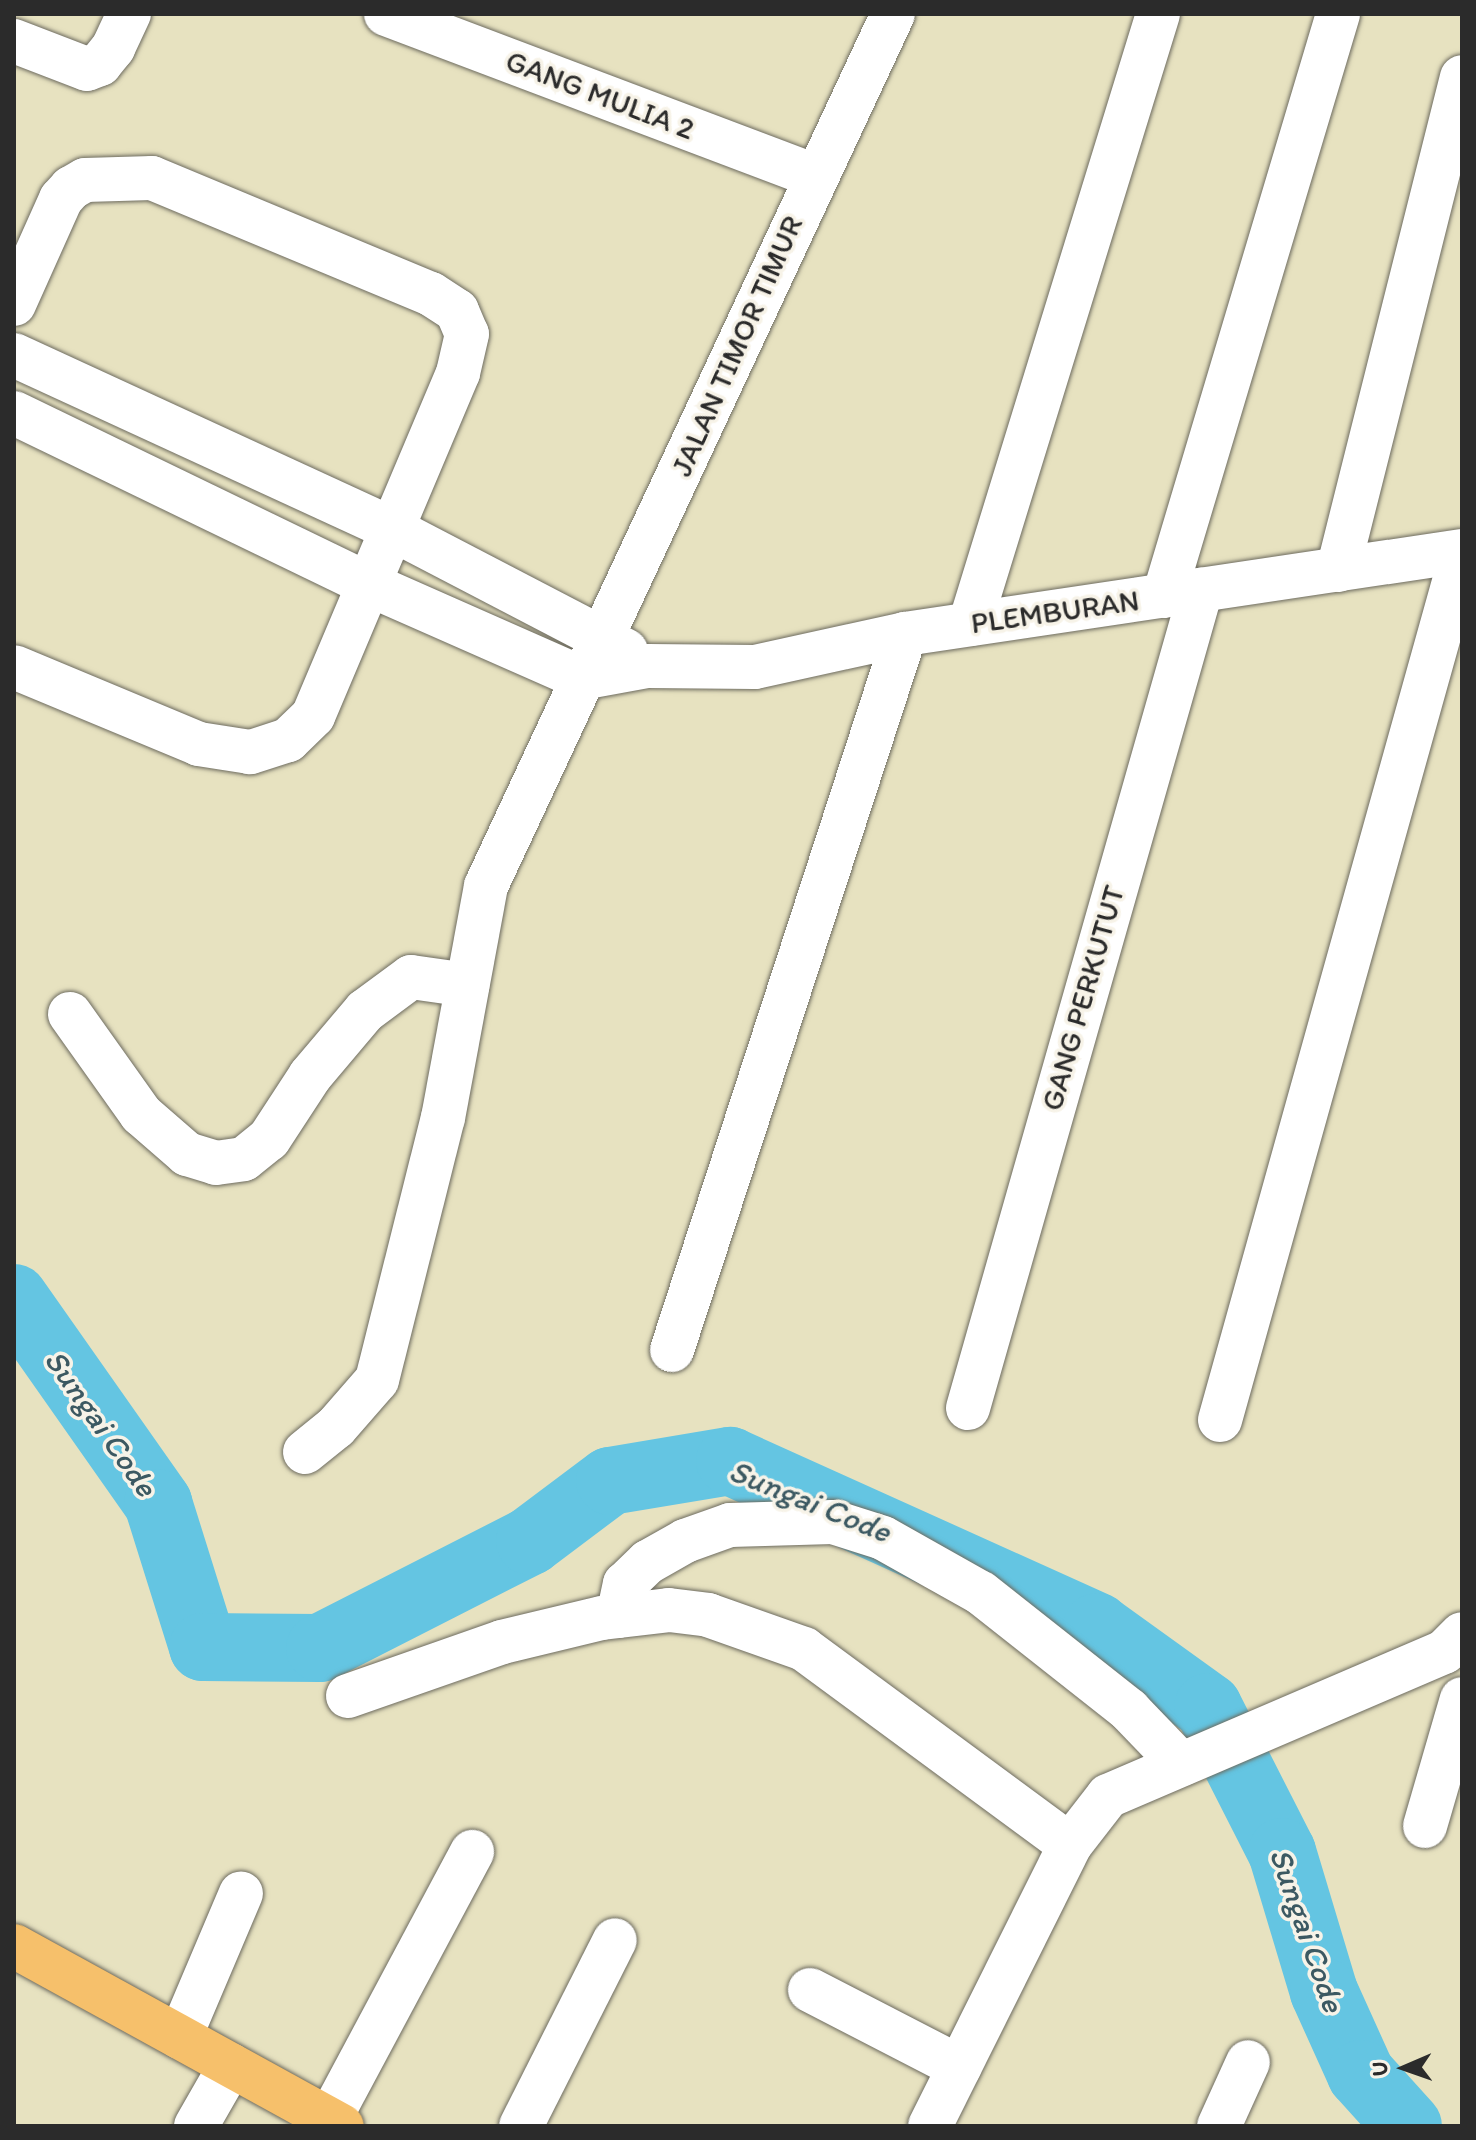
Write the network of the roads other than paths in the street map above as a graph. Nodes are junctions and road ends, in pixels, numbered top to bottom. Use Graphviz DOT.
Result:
graph roads {
  1 [pos="129,14"];
  2 [pos="386,14"];
  3 [pos="893,14"];
  4 [pos="1158,14"];
  5 [pos="1338,14"];
  6 [pos="14,41"];
  7 [pos="1462,77"];
  8 [pos="814,176"];
  9 [pos="14,304"];
  10 [pos="14,355"];
  11 [pos="14,413"];
  12 [pos="390,528"];
  13 [pos="1462,552"];
  14 [pos="1338,570"];
  15 [pos="366,583"];
  16 [pos="1182,593"];
  17 [pos="970,624"];
  18 [pos="602,634"];
  19 [pos="905,634"];
  20 [pos="648,666"];
  21 [pos="14,667"];
  22 [pos="581,678"];
  23 [pos="467,985"];
  24 [pos="70,1014"];
  25 [pos="672,1350"];
  26 [pos="968,1408"];
  27 [pos="1220,1420"];
  28 [pos="305,1452"];
  29 [pos="618,1616"];
  30 [pos="1462,1634"];
  31 [pos="348,1696"];
  32 [pos="1462,1699"];
  33 [pos="1181,1764"];
  34 [pos="1425,1826"];
  35 [pos="1070,1845"];
  36 [pos="472,1852"];
  37 [pos="241,1893"];
  38 [pos="615,1940"];
  39 [pos="14,1946"];
  40 [pos="810,1990"];
  41 [pos="180,2037"];
  42 [pos="1248,2062"];
  43 [pos="231,2065"];
  44 [pos="959,2067"];
  45 [pos="336,2123"];
  46 [pos="938,2123"];
  47 [pos="196,2126"];
  48 [pos="521,2126"];
  49 [pos="1219,2126"];
  1 -- 6 [label="street"];
  2 -- 8 [label="street, GANG MULIA 2"];
  3 -- 8 [label="street, JALAN TIMOR TIMUR"];
  4 -- 17 [label="street"];
  5 -- 16 [label="street, GANG PERKUTUT"];
  7 -- 14 [label="street"];
  8 -- 18 [label="street, JALAN TIMOR TIMUR"];
  9 -- 12 [label="street"];
  10 -- 12 [label="street"];
  11 -- 15 [label="street"];
  12 -- 15 [label="street"];
  12 -- 18 [label="street"];
  13 -- 14 [label="street, PLEMBURAN"];
  13 -- 27 [label="street"];
  14 -- 16 [label="street, PLEMBURAN"];
  15 -- 21 [label="street"];
  15 -- 22 [label="street"];
  16 -- 17 [label="street, PLEMBURAN"];
  16 -- 26 [label="street, GANG PERKUTUT"];
  17 -- 19 [label="street, PLEMBURAN"];
  18 -- 20 [label="street"];
  18 -- 22 [label="street, JALAN TIMOR TIMUR"];
  19 -- 20 [label="street, PLEMBURAN"];
  19 -- 25 [label="street"];
  20 -- 22 [label="street, PLEMBURAN"];
  22 -- 23 [label="street, JALAN TIMOR TIMUR"];
  23 -- 24 [label="street"];
  23 -- 28 [label="street, JALAN TIMOR TIMUR"];
  29 -- 31 [label="street"];
  29 -- 33 [label="street"];
  29 -- 35 [label="street"];
  30 -- 33 [label="street"];
  32 -- 34 [label="street"];
  33 -- 35 [label="street"];
  35 -- 44 [label="street"];
  36 -- 45 [label="street"];
  37 -- 41 [label="street"];
  38 -- 48 [label="street"];
  39 -- 41 [label="main road"];
  40 -- 44 [label="street"];
  41 -- 43 [label="main road"];
  42 -- 49 [label="street"];
  43 -- 45 [label="main road"];
  43 -- 47 [label="street"];
  44 -- 46 [label="street"];
}
